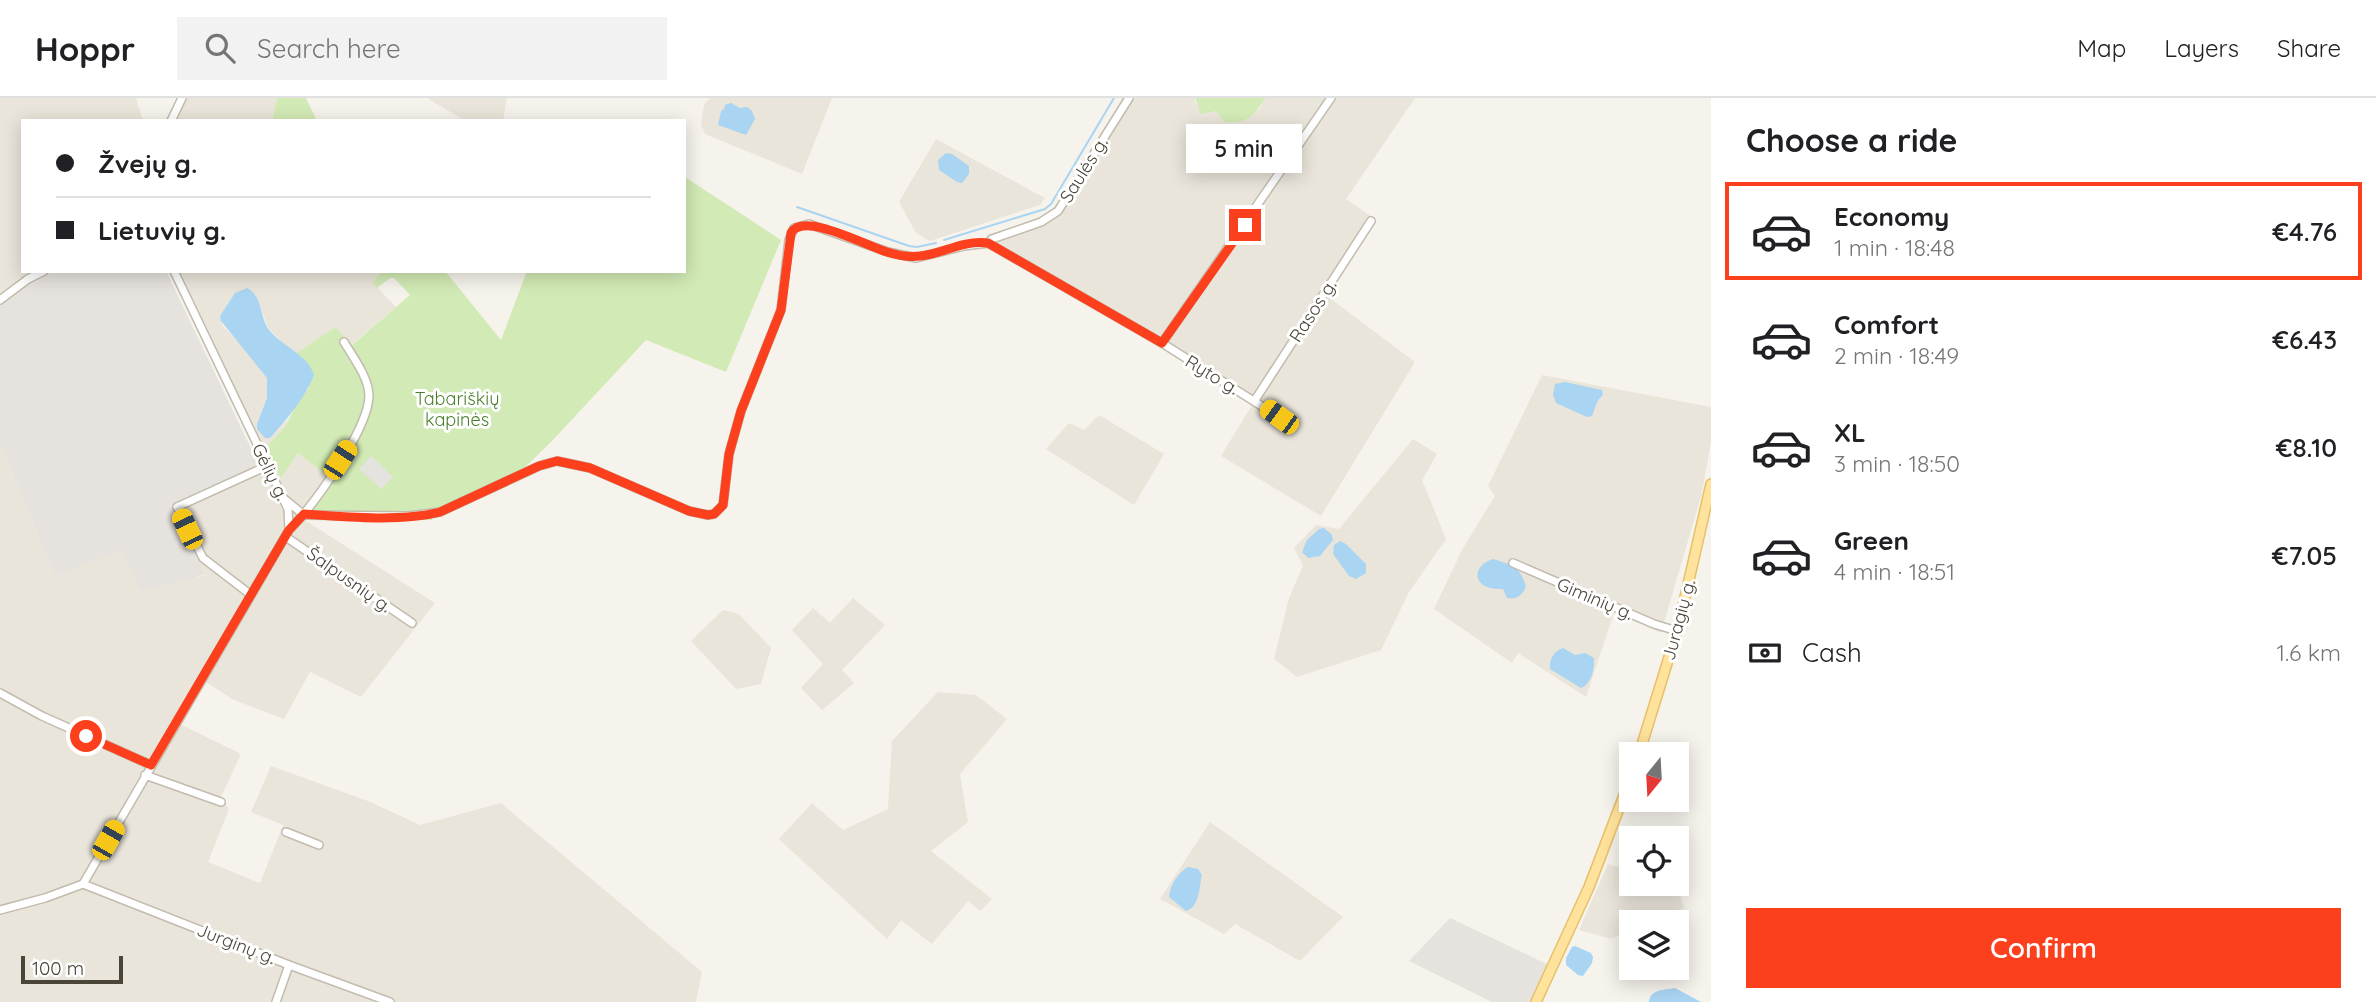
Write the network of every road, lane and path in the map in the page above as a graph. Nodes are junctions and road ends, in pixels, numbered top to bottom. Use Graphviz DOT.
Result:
graph roads {
  1 [pos="182,98"];
  2 [pos="1129,98"];
  3 [pos="1331,98"];
  4 [pos="173,119"];
  5 [pos="1371,221"];
  6 [pos="988,243"];
  7 [pos="40,273"];
  8 [pos="175,273"];
  9 [pos="0,300"];
  10 [pos="344,342"];
  11 [pos="1162,343"];
  12 [pos="1255,400"];
  13 [pos="1279,417"];
  14 [pos="267,466"];
  15 [pos="1711,485"];
  16 [pos="283,498"];
  17 [pos="304,514"];
  18 [pos="287,533"];
  19 [pos="1513,563"];
  20 [pos="251,596"];
  21 [pos="412,623"];
  22 [pos="1677,631"];
  23 [pos="0,694"];
  24 [pos="1643,742"];
  25 [pos="151,765"];
  26 [pos="145,775"];
  27 [pos="220,802"];
  28 [pos="1619,808"];
  29 [pos="286,832"];
  30 [pos="319,845"];
  31 [pos="83,884"];
  32 [pos="0,910"];
  33 [pos="289,965"];
  34 [pos="276,1002"];
  35 [pos="390,1002"];
  36 [pos="1536,1002"];
  1 -- 4 [label="street"];
  2 -- 6 [label="street, Saulės g."];
  3 -- 11 [label="street"];
  5 -- 12 [label="street, Rasos g."];
  6 -- 11 [label="street, Ryto g."];
  6 -- 17 [label="street, Saulės g."];
  7 -- 9 [label="street"];
  8 -- 14 [label="street, Gėlių g."];
  10 -- 17 [label="street"];
  11 -- 12 [label="street, Ryto g."];
  12 -- 13 [label="street, Ryto g."];
  14 -- 16 [label="street, Gėlių g."];
  14 -- 20 [label="street"];
  15 -- 22 [label="main road, Juragių g."];
  16 -- 17 [label="street"];
  16 -- 18 [label="street, Gėlių g."];
  17 -- 18 [label="street"];
  18 -- 20 [label="street"];
  18 -- 21 [label="street, Šalpusnių g."];
  19 -- 22 [label="street, Giminių g."];
  20 -- 25 [label="street"];
  22 -- 24 [label="main road, Juragių g."];
  23 -- 25 [label="street"];
  25 -- 26 [label="street"];
  26 -- 27 [label="street"];
  26 -- 31 [label="street"];
  28 -- 36 [label="main road"];
  29 -- 30 [label="street"];
  31 -- 32 [label="street"];
  31 -- 33 [label="street, Jurginų g."];
  33 -- 34 [label="street"];
  33 -- 35 [label="street, Jurginų g."];
}
